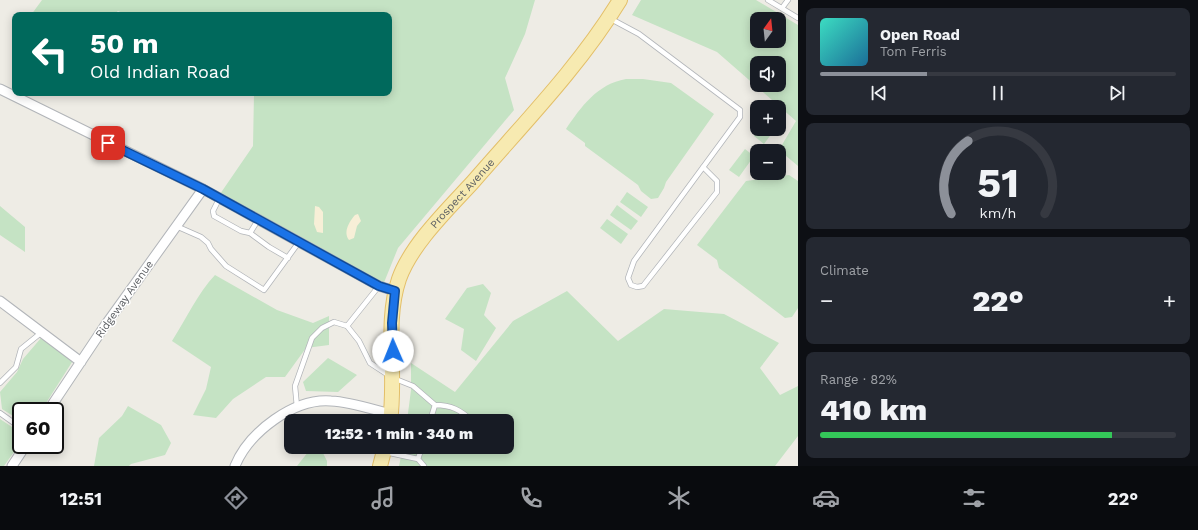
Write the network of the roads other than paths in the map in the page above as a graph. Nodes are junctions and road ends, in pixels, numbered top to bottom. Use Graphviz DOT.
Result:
graph roads {
  1 [pos="620,0"];
  2 [pos="768,0"];
  3 [pos="788,0"];
  4 [pos="782,8"];
  5 [pos="798,17"];
  6 [pos="609,18"];
  7 [pos="0,89"];
  8 [pos="12,95"];
  9 [pos="14,96"];
  10 [pos="703,167"];
  11 [pos="203,189"];
  12 [pos="219,198"];
  13 [pos="258,220"];
  14 [pos="176,226"];
  15 [pos="250,232"];
  16 [pos="299,242"];
  17 [pos="288,258"];
  18 [pos="379,286"];
  19 [pos="395,291"];
  20 [pos="0,301"];
  21 [pos="347,326"];
  22 [pos="42,332"];
  23 [pos="81,362"];
  24 [pos="393,378"];
  25 [pos="0,383"];
  26 [pos="54,402"];
  27 [pos="435,405"];
  28 [pos="297,407"];
  29 [pos="0,413"];
  30 [pos="376,414"];
  31 [pos="390,414"];
  32 [pos="432,414"];
  33 [pos="463,414"];
  34 [pos="12,422"];
  35 [pos="20,454"];
  36 [pos="383,454"];
  37 [pos="401,454"];
  38 [pos="420,454"];
  39 [pos="418,459"];
  40 [pos="12,466"];
  41 [pos="236,466"];
  42 [pos="380,466"];
  43 [pos="424,466"];
  1 -- 6 [label="main road, Prospect Avenue"];
  2 -- 4 [label="lane"];
  3 -- 4 [label="lane"];
  4 -- 5 [label="lane"];
  6 -- 10 [label="lane"];
  6 -- 19 [label="main road, Prospect Avenue"];
  7 -- 8 [label="street"];
  9 -- 11 [label="street"];
  10 -- 10 [label="lane"];
  11 -- 12 [label="street"];
  11 -- 14 [label="street, Ridgeway Avenue"];
  12 -- 13 [label="street"];
  12 -- 15 [label="lane"];
  13 -- 15 [label="lane"];
  13 -- 16 [label="street"];
  14 -- 17 [label="lane"];
  14 -- 23 [label="street, Ridgeway Avenue"];
  15 -- 17 [label="lane"];
  16 -- 17 [label="lane"];
  16 -- 18 [label="street"];
  18 -- 19 [label="street"];
  18 -- 21 [label="lane"];
  19 -- 24 [label="main road, Prospect Avenue"];
  20 -- 22 [label="street"];
  21 -- 24 [label="lane"];
  21 -- 28 [label="lane"];
  22 -- 23 [label="street"];
  22 -- 25 [label="lane"];
  23 -- 26 [label="street, Ridgeway Avenue"];
  24 -- 27 [label="lane"];
  24 -- 31 [label="main road, Prospect Avenue"];
  27 -- 32 [label="lane"];
  27 -- 33 [label="lane"];
  28 -- 30 [label="street"];
  28 -- 41 [label="street"];
  29 -- 34 [label="lane"];
  35 -- 40 [label="street"];
  36 -- 42 [label="main road"];
  37 -- 39 [label="lane"];
  38 -- 39 [label="lane"];
  39 -- 43 [label="lane"];
}
